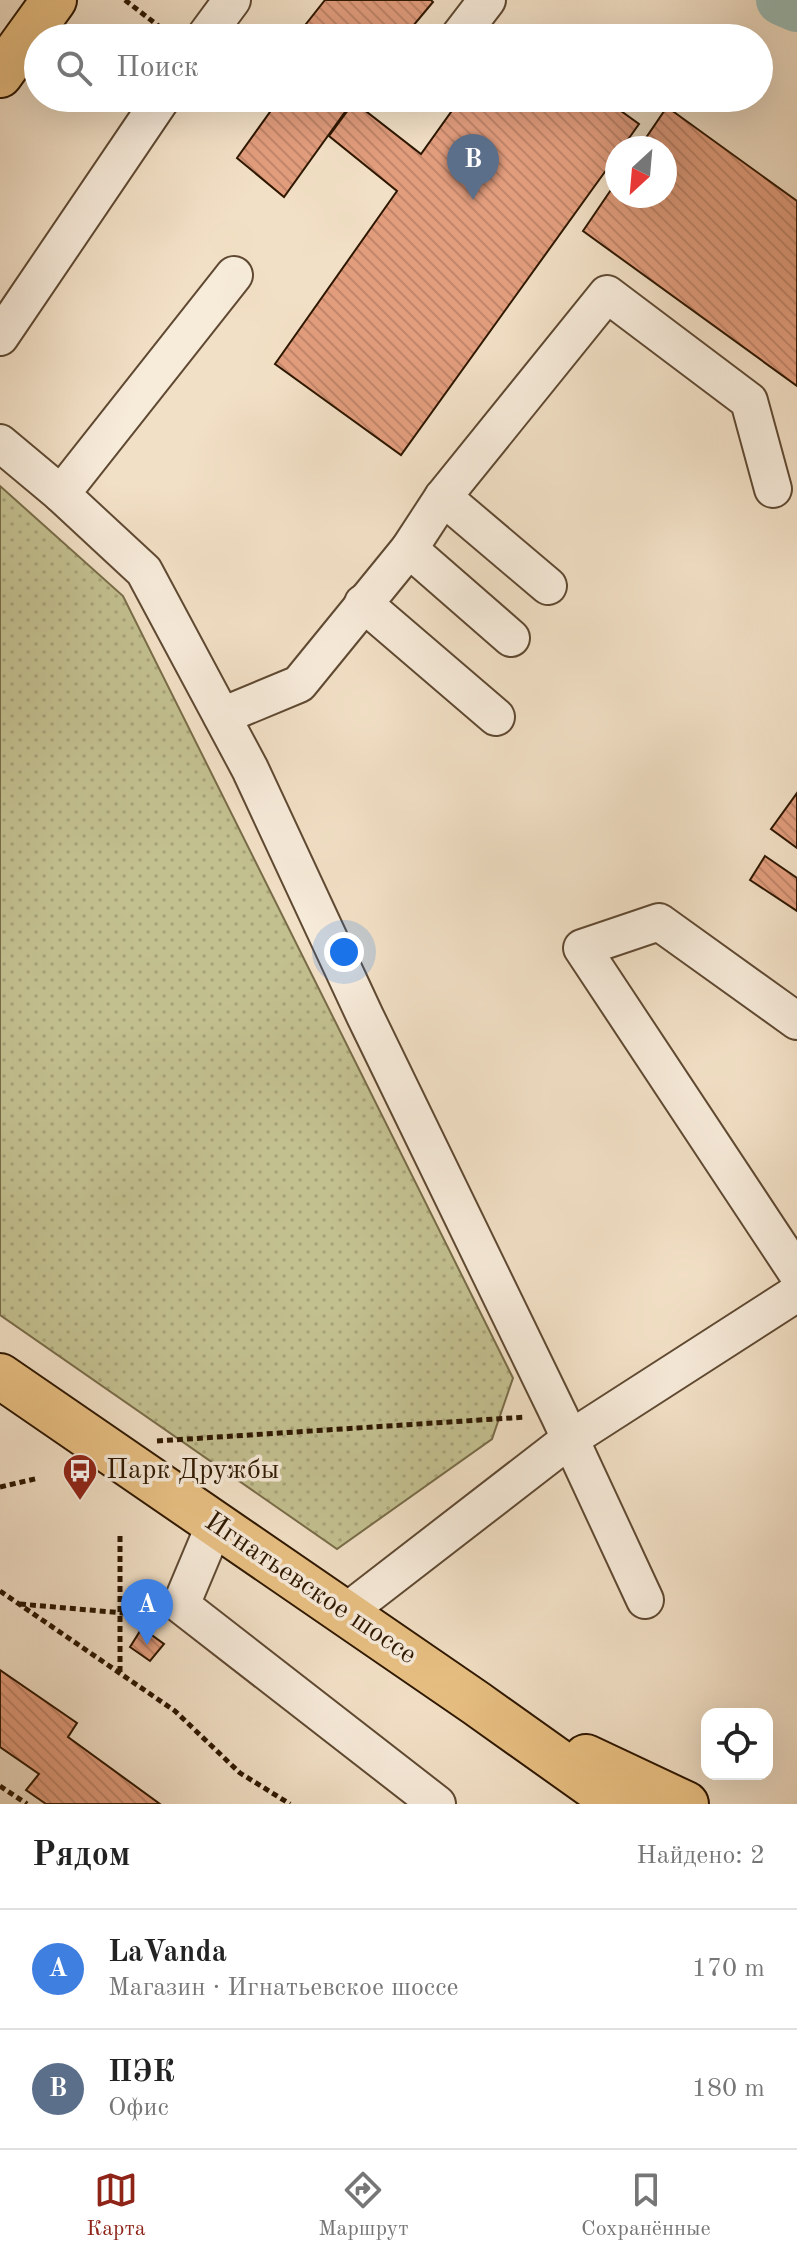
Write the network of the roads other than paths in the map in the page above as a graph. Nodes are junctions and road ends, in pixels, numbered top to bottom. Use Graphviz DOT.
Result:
graph roads {
  1 [pos="232,0"];
  2 [pos="487,0"];
  3 [pos="47,3"];
  4 [pos="33,24"];
  5 [pos="214,24"];
  6 [pos="469,24"];
  7 [pos="24,38"];
  8 [pos="0,75"];
  9 [pos="153,112"];
  10 [pos="234,275"];
  11 [pos="0,337"];
  12 [pos="0,443"];
  13 [pos="773,489"];
  14 [pos="61,494"];
  15 [pos="443,497"];
  16 [pos="409,549"];
  17 [pos="548,586"];
  18 [pos="363,603"];
  19 [pos="511,638"];
  20 [pos="222,716"];
  21 [pos="496,717"];
  22 [pos="797,1021"];
  23 [pos="797,1273"];
  24 [pos="797,1293"];
  25 [pos="0,1376"];
  26 [pos="564,1427"];
  27 [pos="215,1524"];
  28 [pos="645,1600"];
  29 [pos="345,1613"];
  30 [pos="476,1703"];
  31 [pos="437,1804"];
  32 [pos="618,1804"];
  33 [pos="686,1804"];
  1 -- 5 [label="lane"];
  2 -- 6 [label="lane"];
  3 -- 4 [label="main road"];
  7 -- 8 [label="main road"];
  9 -- 11 [label="lane"];
  10 -- 14 [label="lane"];
  12 -- 14 [label="lane"];
  13 -- 15 [label="lane"];
  14 -- 20 [label="lane"];
  15 -- 16 [label="lane"];
  15 -- 17 [label="lane"];
  16 -- 18 [label="lane"];
  16 -- 19 [label="lane"];
  18 -- 20 [label="lane"];
  18 -- 21 [label="lane"];
  20 -- 26 [label="lane"];
  22 -- 23 [label="lane"];
  24 -- 26 [label="lane"];
  25 -- 27 [label="main road, Игнатьевское шоссе"];
  26 -- 28 [label="lane"];
  26 -- 29 [label="lane"];
  27 -- 29 [label="main road, Игнатьевское шоссе"];
  27 -- 31 [label="lane"];
  29 -- 30 [label="main road, Игнатьевское шоссе"];
  30 -- 32 [label="main road, Игнатьевское шоссе"];
  30 -- 33 [label="main road"];
}
